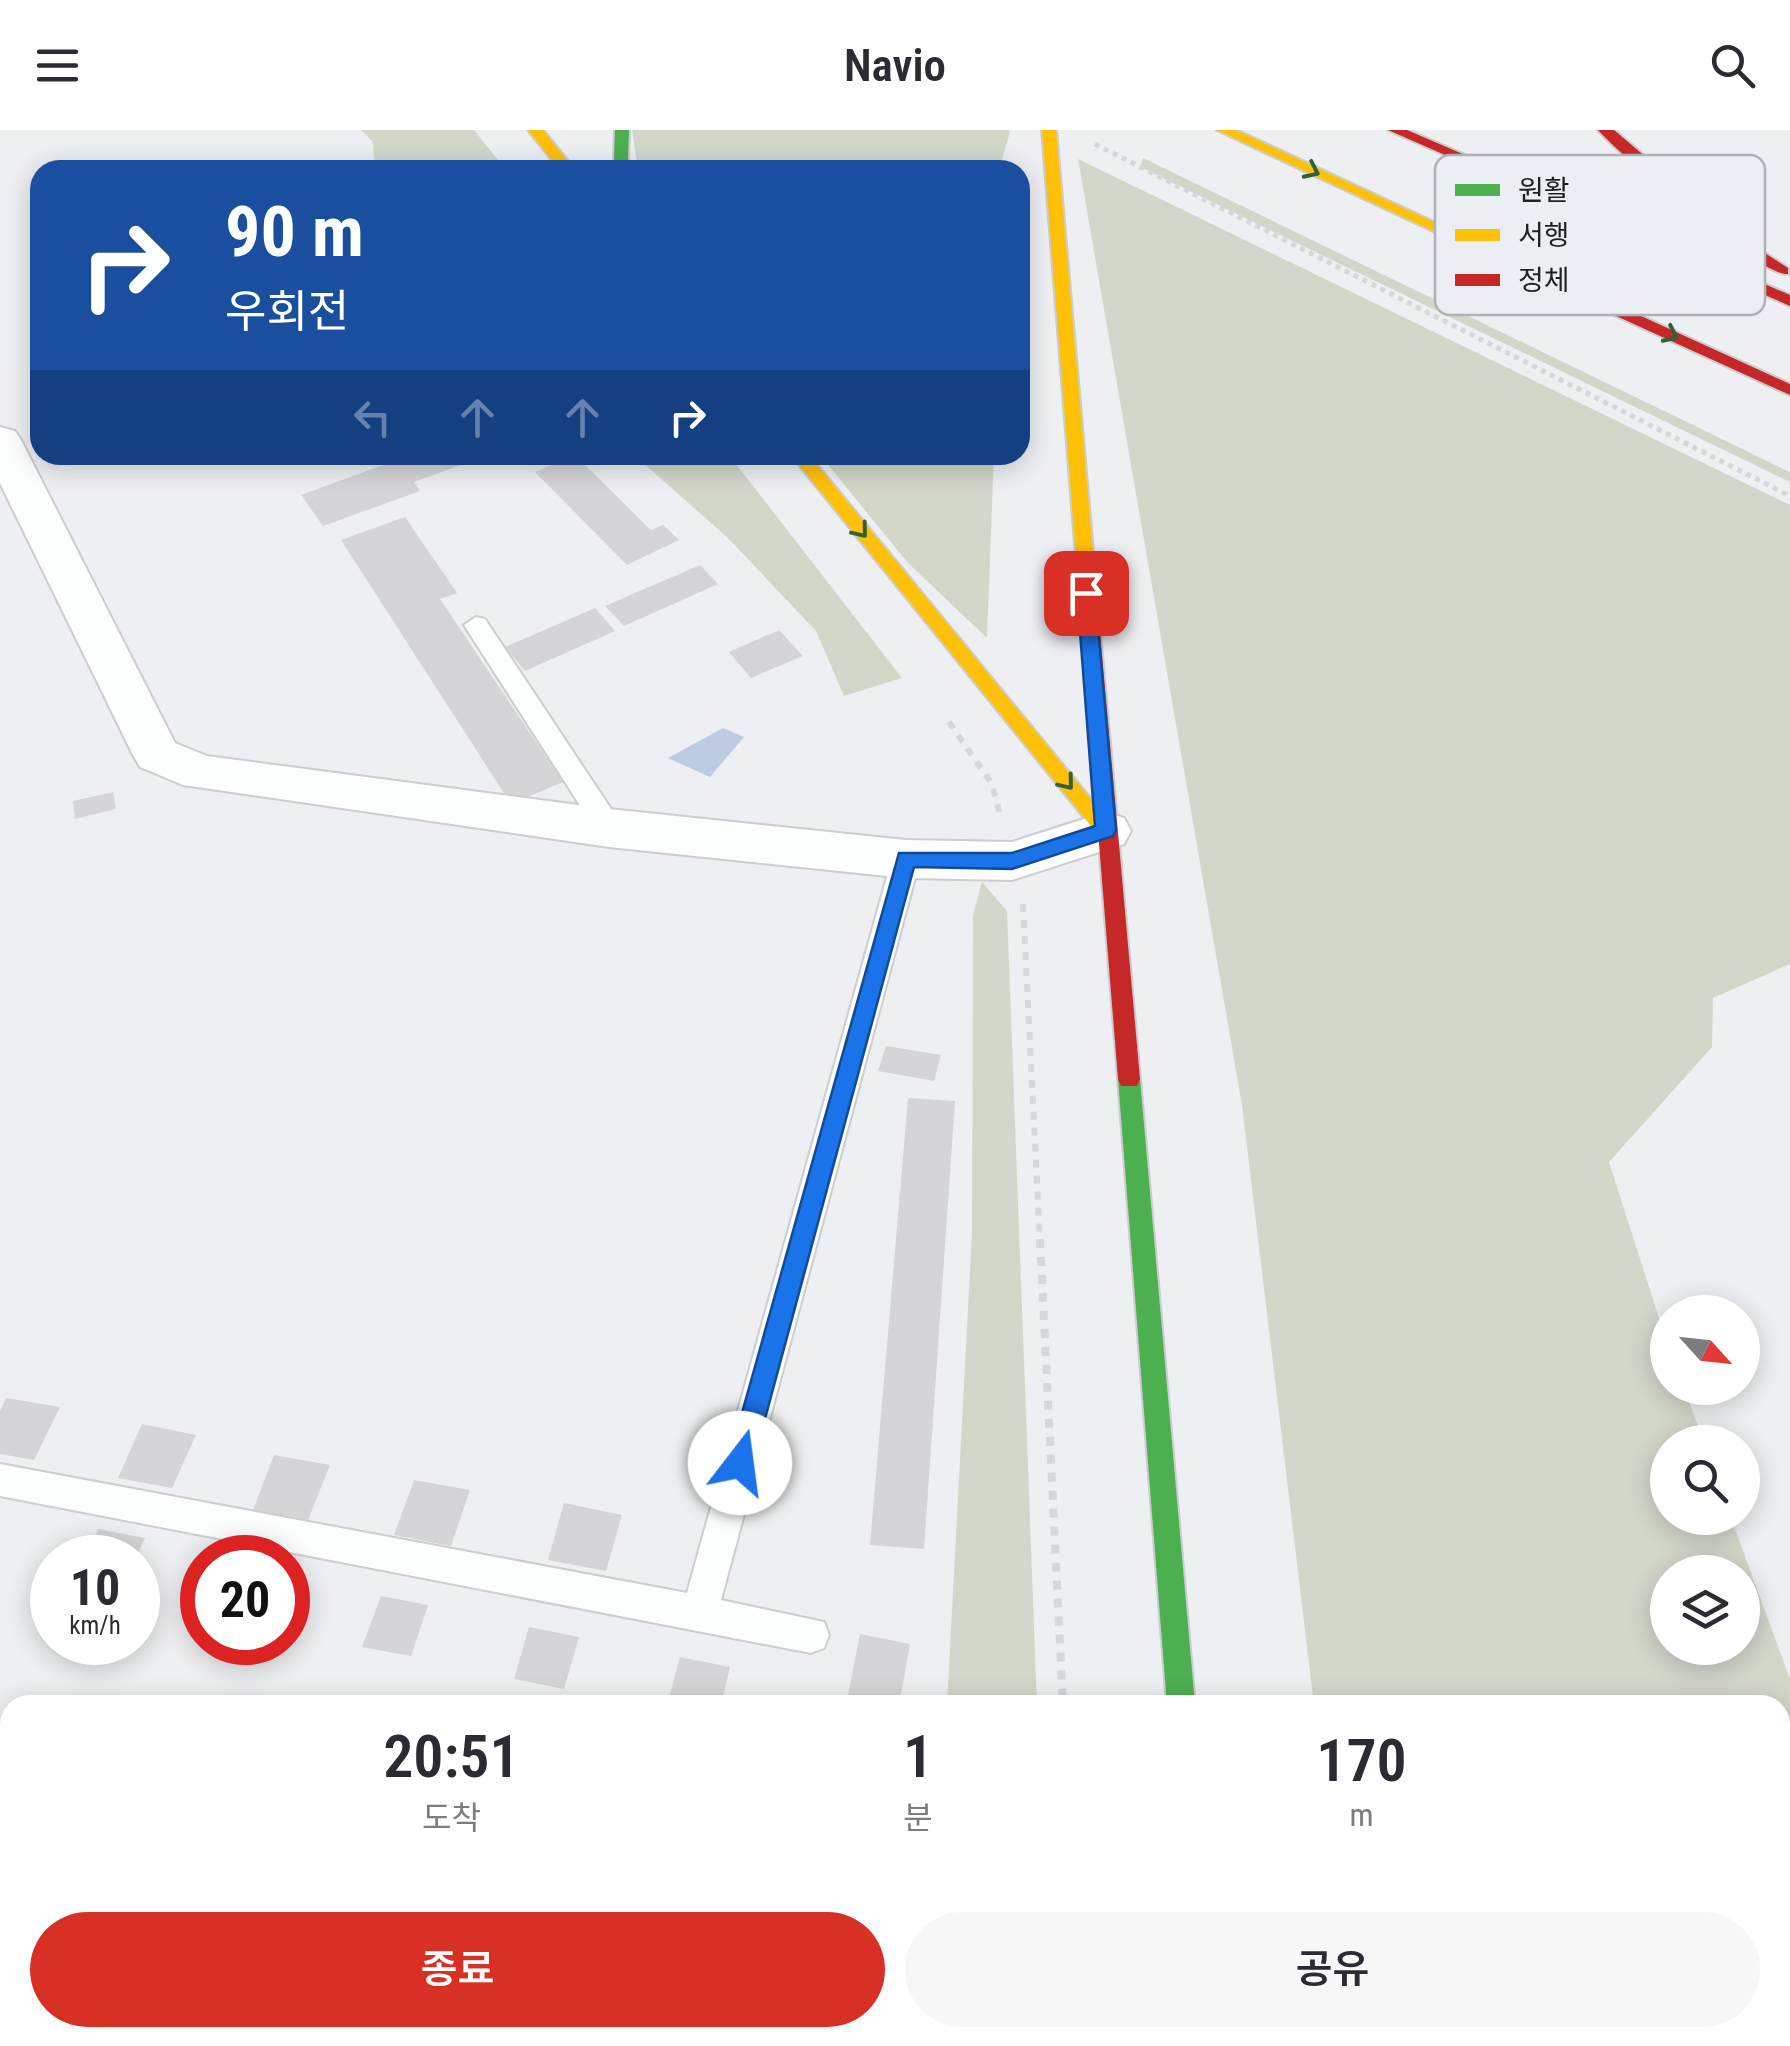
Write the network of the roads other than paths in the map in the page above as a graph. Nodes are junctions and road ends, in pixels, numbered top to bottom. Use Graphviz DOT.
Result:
graph roads {
  1 [pos="535,130"];
  2 [pos="622,130"];
  3 [pos="1049,130"];
  4 [pos="1224,130"];
  5 [pos="1395,130"];
  6 [pos="1605,130"];
  7 [pos="1453,155"];
  8 [pos="1634,155"];
  9 [pos="1050,158"];
  10 [pos="560,160"];
  11 [pos="621,160"];
  12 [pos="1030,185"];
  13 [pos="1435,227"];
  14 [pos="1765,259"];
  15 [pos="1790,275"];
  16 [pos="1765,290"];
  17 [pos="1790,301"];
  18 [pos="1627,315"];
  19 [pos="1790,390"];
  20 [pos="0,440"];
  21 [pos="808,465"];
  22 [pos="476,625"];
  23 [pos="609,828"];
  24 [pos="1106,830"];
  25 [pos="906,858"];
  26 [pos="0,1480"];
  27 [pos="699,1614"];
  28 [pos="811,1634"];
  29 [pos="1179,1695"];
  1 -- 10 [label="highway"];
  2 -- 11 [label="highway"];
  3 -- 9 [label="highway"];
  4 -- 13 [label="highway, one-way"];
  5 -- 7 [label="highway"];
  6 -- 8 [label="highway"];
  9 -- 12 [label="highway"];
  9 -- 24 [label="highway"];
  14 -- 15 [label="highway"];
  16 -- 17 [label="highway"];
  18 -- 19 [label="highway, one-way"];
  20 -- 23 [label="street"];
  21 -- 24 [label="highway, one-way"];
  22 -- 23 [label="lane"];
  23 -- 25 [label="street"];
  24 -- 25 [label="street"];
  24 -- 29 [label="highway"];
  25 -- 27 [label="lane"];
  26 -- 27 [label="lane"];
  27 -- 28 [label="lane"];
}
